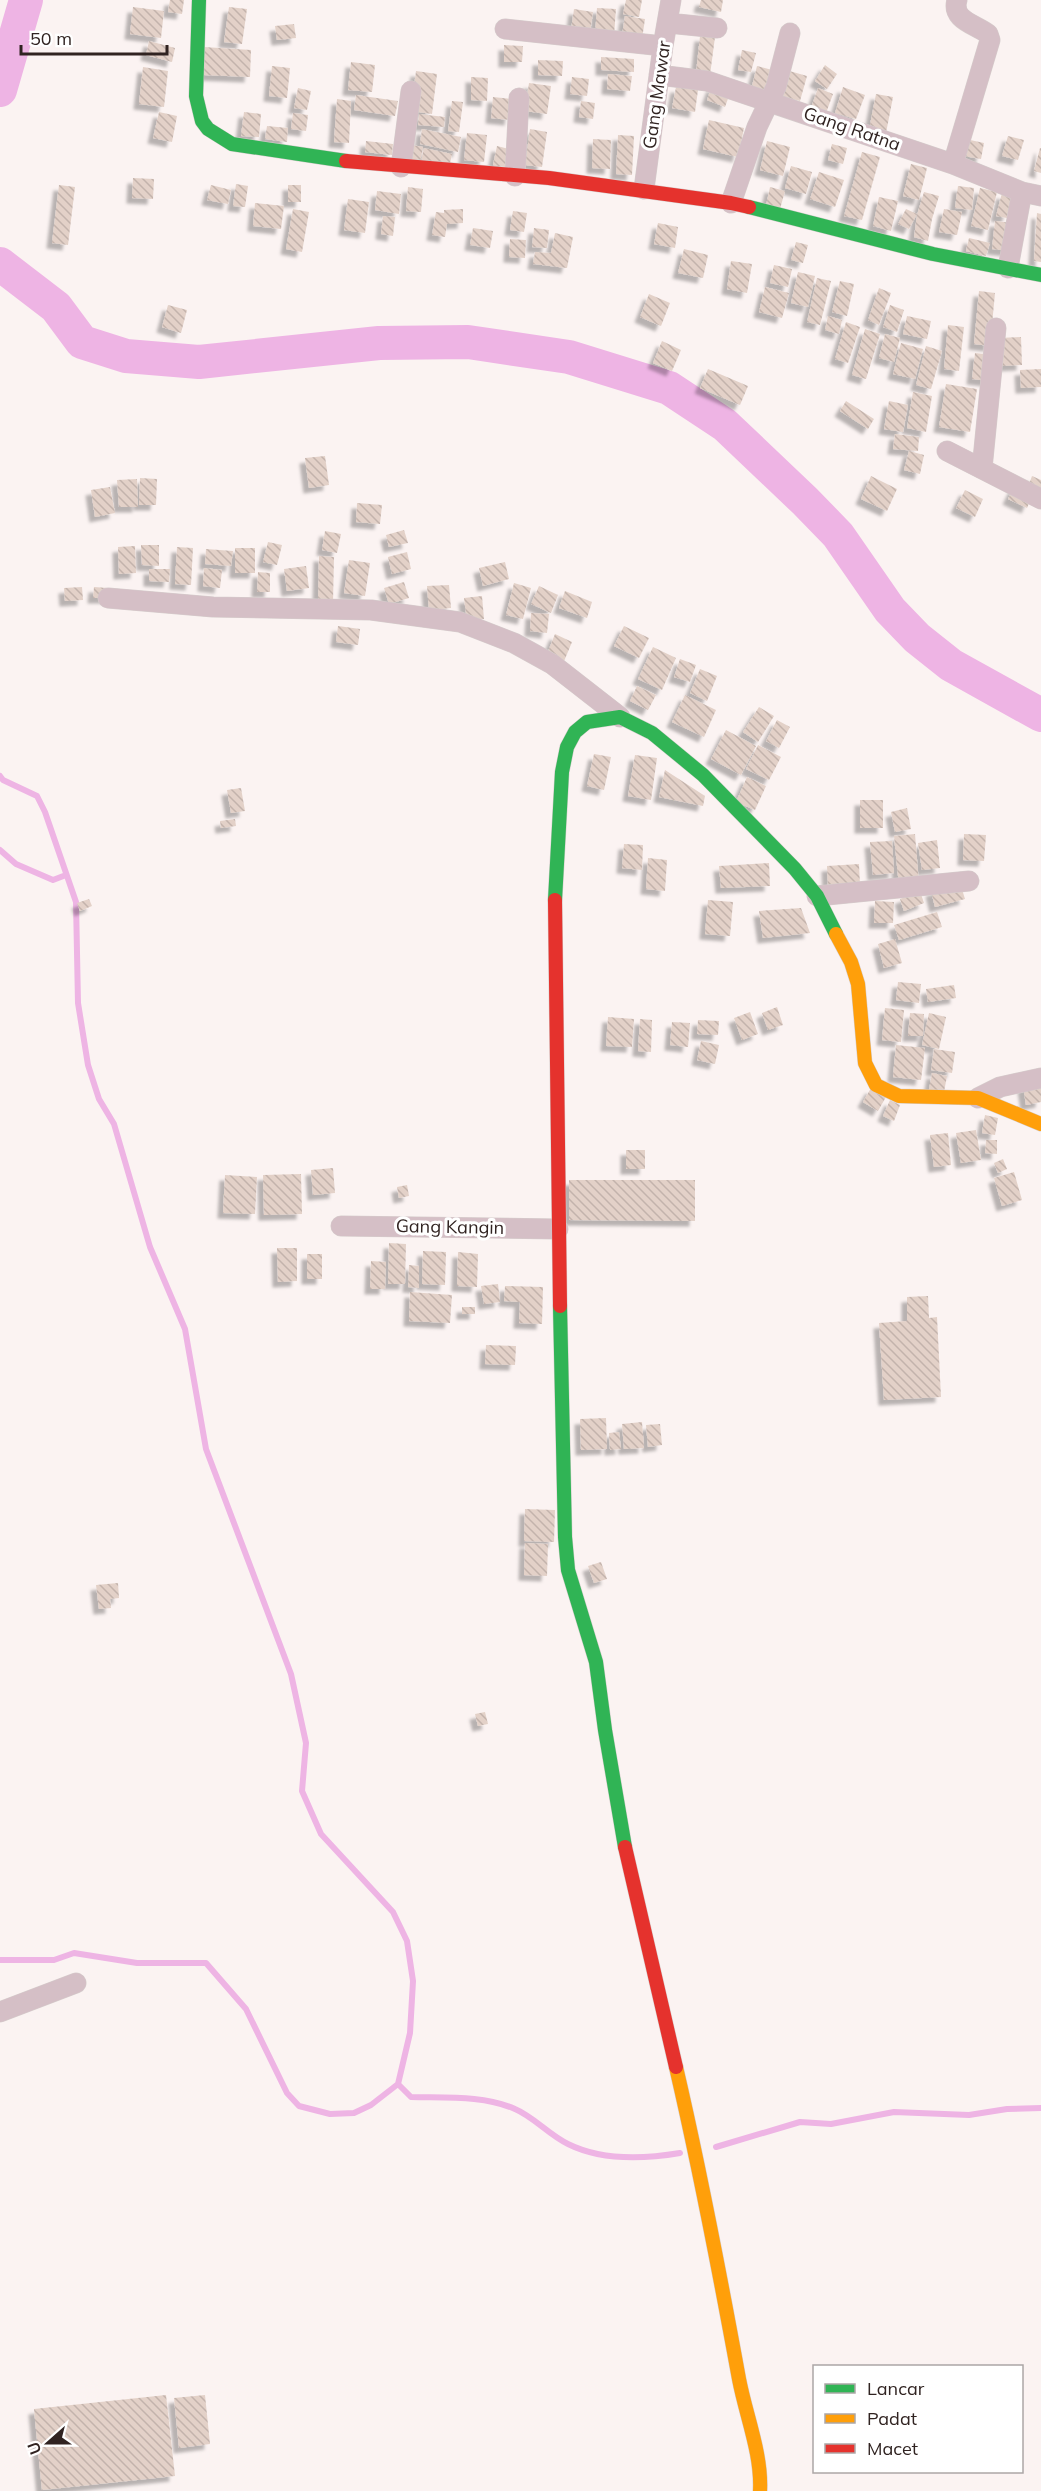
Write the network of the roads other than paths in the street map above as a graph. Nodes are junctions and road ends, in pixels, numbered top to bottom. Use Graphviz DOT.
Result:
graph roads {
  1 [pos="199,0"];
  2 [pos="671,0"];
  3 [pos="957,0"];
  4 [pos="668,23"];
  5 [pos="505,28"];
  6 [pos="717,28"];
  7 [pos="790,33"];
  8 [pos="663,46"];
  9 [pos="659,75"];
  10 [pos="411,91"];
  11 [pos="519,98"];
  12 [pos="770,101"];
  13 [pos="953,164"];
  14 [pos="401,167"];
  15 [pos="515,176"];
  16 [pos="644,189"];
  17 [pos="1032,194"];
  18 [pos="731,203"];
  19 [pos="1008,268"];
  20 [pos="1041,275"];
  21 [pos="996,328"];
  22 [pos="947,451"];
  23 [pos="982,468"];
  24 [pos="1041,499"];
  25 [pos="108,598"];
  26 [pos="620,717"];
  27 [pos="969,881"];
  28 [pos="817,896"];
  29 [pos="1041,1078"];
  30 [pos="978,1098"];
  31 [pos="1041,1124"];
  32 [pos="341,1226"];
  33 [pos="558,1229"];
  34 [pos="76,1983"];
  35 [pos="0,2012"];
  36 [pos="760,2491"];
  1 -- 14 [label="street"];
  2 -- 4 [label="street, Gang Mawar"];
  3 -- 13 [label="street"];
  4 -- 6 [label="street"];
  4 -- 8 [label="street, Gang Mawar"];
  5 -- 8 [label="street"];
  7 -- 12 [label="street"];
  8 -- 9 [label="street, Gang Mawar"];
  9 -- 12 [label="street, Gang Ratna"];
  9 -- 16 [label="street, Gang Mawar"];
  10 -- 14 [label="street"];
  11 -- 15 [label="street"];
  12 -- 13 [label="street, Gang Ratna"];
  12 -- 18 [label="street"];
  13 -- 17 [label="street, Gang Ratna"];
  14 -- 15 [label="street"];
  15 -- 16 [label="street"];
  16 -- 18 [label="street"];
  17 -- 19 [label="street"];
  18 -- 19 [label="street"];
  19 -- 20 [label="street"];
  21 -- 23 [label="street"];
  22 -- 23 [label="street"];
  23 -- 24 [label="street"];
  25 -- 26 [label="street"];
  26 -- 28 [label="street"];
  26 -- 33 [label="street"];
  27 -- 28 [label="street"];
  28 -- 30 [label="street"];
  29 -- 30 [label="street"];
  30 -- 31 [label="street"];
  32 -- 33 [label="street, Gang Kangin"];
  33 -- 36 [label="street"];
  34 -- 35 [label="street"];
}
